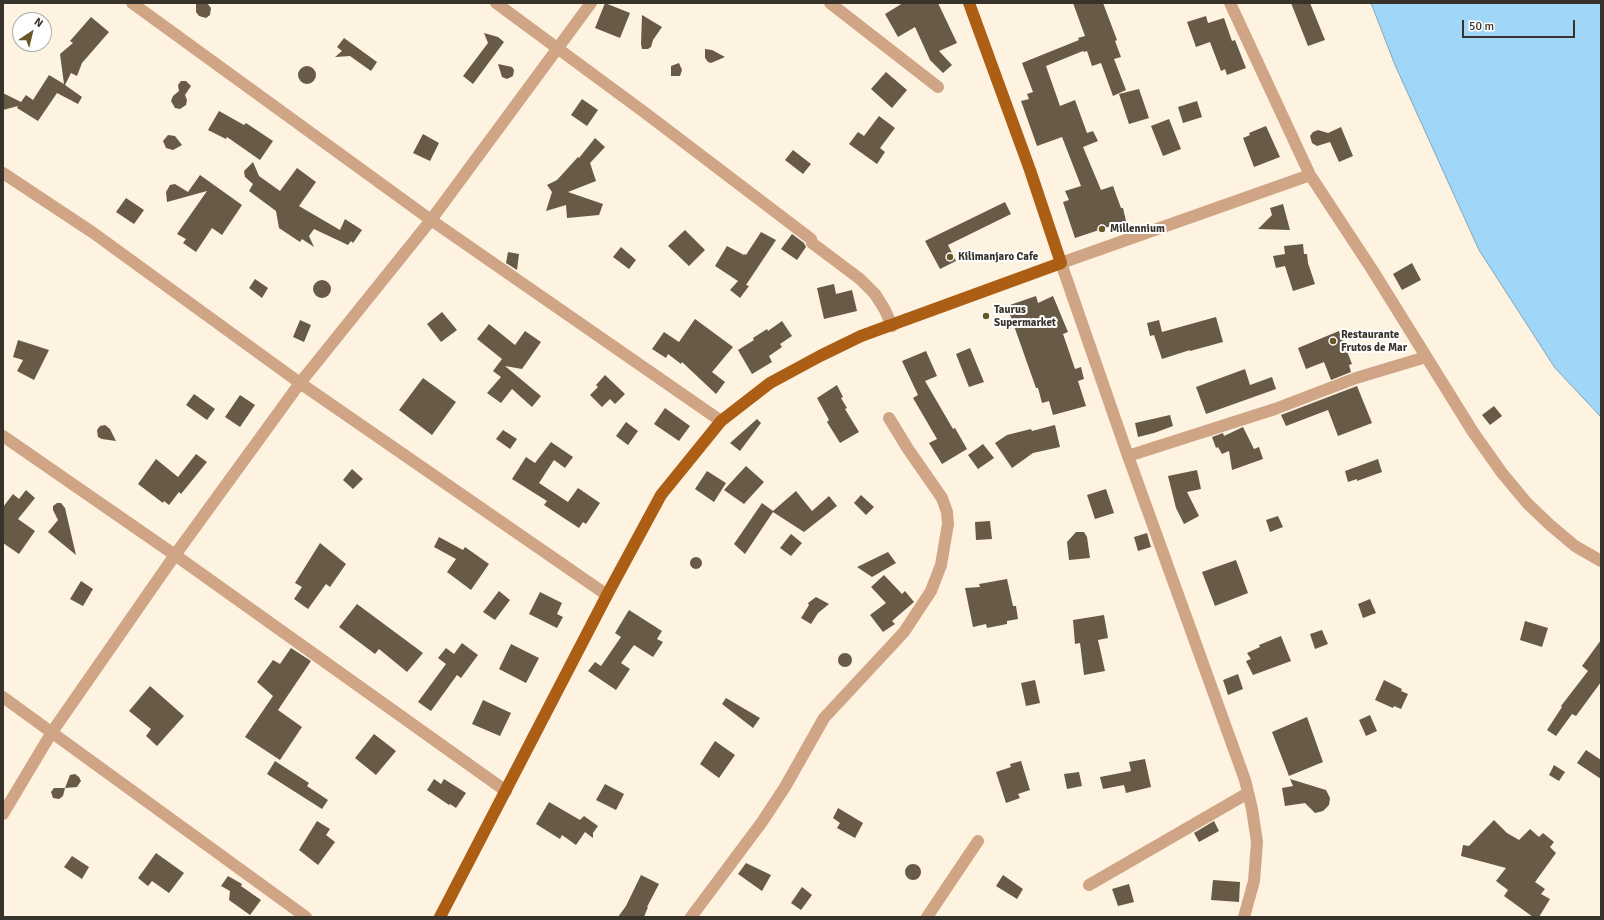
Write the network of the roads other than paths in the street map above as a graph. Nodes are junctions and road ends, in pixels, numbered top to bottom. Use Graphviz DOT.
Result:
graph roads {
  1 [pos="132,3"];
  2 [pos="496,3"];
  3 [pos="592,3"];
  4 [pos="830,3"];
  5 [pos="969,3"];
  6 [pos="1230,3"];
  7 [pos="558,49"];
  8 [pos="938,87"];
  9 [pos="3,173"];
  10 [pos="1310,174"];
  11 [pos="431,220"];
  12 [pos="1061,263"];
  13 [pos="892,326"];
  14 [pos="1426,357"];
  15 [pos="300,383"];
  16 [pos="889,418"];
  17 [pos="721,421"];
  18 [pos="3,436"];
  19 [pos="1128,456"];
  20 [pos="175,555"];
  21 [pos="1601,560"];
  22 [pos="607,596"];
  23 [pos="3,697"];
  24 [pos="52,732"];
  25 [pos="506,791"];
  26 [pos="1248,793"];
  27 [pos="3,814"];
  28 [pos="978,841"];
  29 [pos="1089,885"];
  30 [pos="306,917"];
  31 [pos="440,917"];
  32 [pos="691,917"];
  33 [pos="928,917"];
  34 [pos="1244,917"];
  1 -- 11 [label="street"];
  2 -- 7 [label="street"];
  3 -- 7 [label="street"];
  4 -- 8 [label="street"];
  5 -- 12 [label="main road"];
  6 -- 10 [label="street"];
  7 -- 11 [label="street"];
  7 -- 13 [label="street"];
  9 -- 15 [label="street"];
  10 -- 12 [label="street"];
  10 -- 14 [label="street"];
  11 -- 15 [label="street"];
  11 -- 17 [label="street"];
  12 -- 13 [label="main road"];
  12 -- 19 [label="street"];
  13 -- 17 [label="main road"];
  14 -- 19 [label="street"];
  14 -- 21 [label="street"];
  15 -- 20 [label="street"];
  15 -- 22 [label="street"];
  16 -- 32 [label="street"];
  17 -- 22 [label="main road"];
  18 -- 20 [label="street"];
  19 -- 26 [label="street"];
  20 -- 24 [label="street"];
  20 -- 25 [label="street"];
  22 -- 25 [label="main road"];
  23 -- 24 [label="street"];
  24 -- 27 [label="street"];
  24 -- 30 [label="street"];
  25 -- 31 [label="main road"];
  26 -- 29 [label="street"];
  26 -- 34 [label="street"];
  28 -- 33 [label="street"];
}
